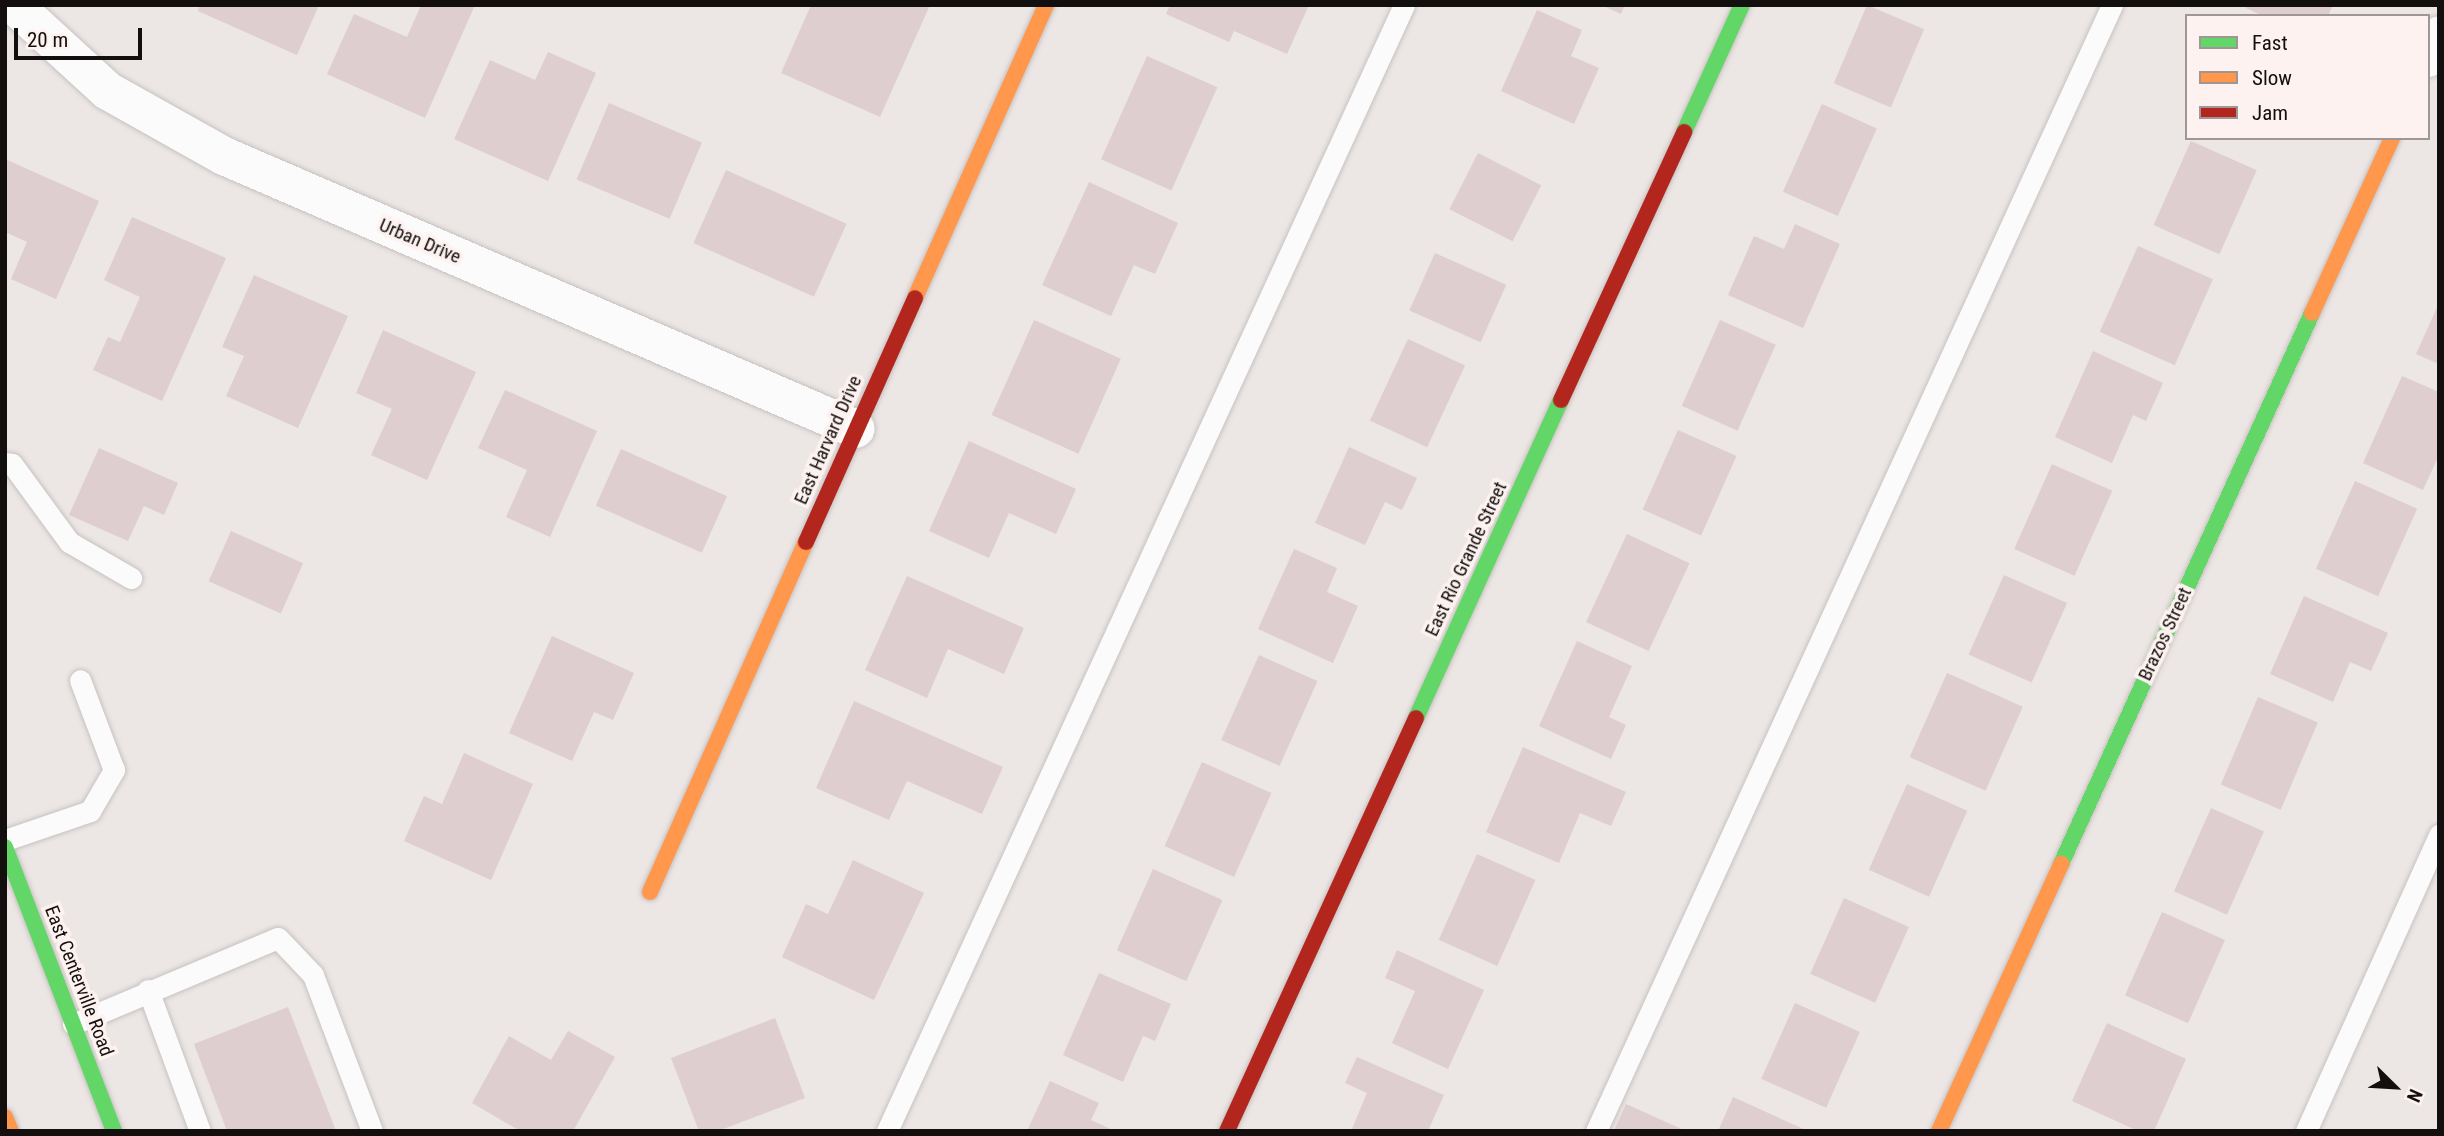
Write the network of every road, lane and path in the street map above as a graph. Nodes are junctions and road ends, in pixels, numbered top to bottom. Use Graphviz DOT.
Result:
graph roads {
  1 [pos="13,5"];
  2 [pos="1046,5"];
  3 [pos="1404,5"];
  4 [pos="1742,5"];
  5 [pos="2112,5"];
  6 [pos="2439,35"];
  7 [pos="2430,54"];
  8 [pos="2391,140"];
  9 [pos="856,429"];
  10 [pos="5,463"];
  11 [pos="131,578"];
  12 [pos="80,680"];
  13 [pos="2439,835"];
  14 [pos="5,840"];
  15 [pos="5,847"];
  16 [pos="650,892"];
  17 [pos="148,990"];
  18 [pos="73,1024"];
  19 [pos="5,1117"];
  20 [pos="10,1131"];
  21 [pos="114,1131"];
  22 [pos="200,1131"];
  23 [pos="372,1131"];
  24 [pos="887,1131"];
  25 [pos="1227,1131"];
  26 [pos="1596,1131"];
  27 [pos="1939,1131"];
  28 [pos="2306,1131"];
  1 -- 9 [label="street, Urban Drive"];
  2 -- 9 [label="street, East Harvard Drive"];
  3 -- 24 [label="lane"];
  4 -- 25 [label="street, East Rio Grande Street"];
  5 -- 26 [label="lane"];
  6 -- 7 [label="street"];
  8 -- 27 [label="street, Brazos Street"];
  9 -- 16 [label="street, East Harvard Drive"];
  10 -- 11 [label="lane"];
  12 -- 14 [label="lane"];
  13 -- 28 [label="lane"];
  15 -- 18 [label="street, East Centerville Road"];
  17 -- 18 [label="lane"];
  17 -- 22 [label="lane"];
  17 -- 23 [label="lane"];
  18 -- 21 [label="street, East Centerville Road"];
  19 -- 20 [label="street"];
}
